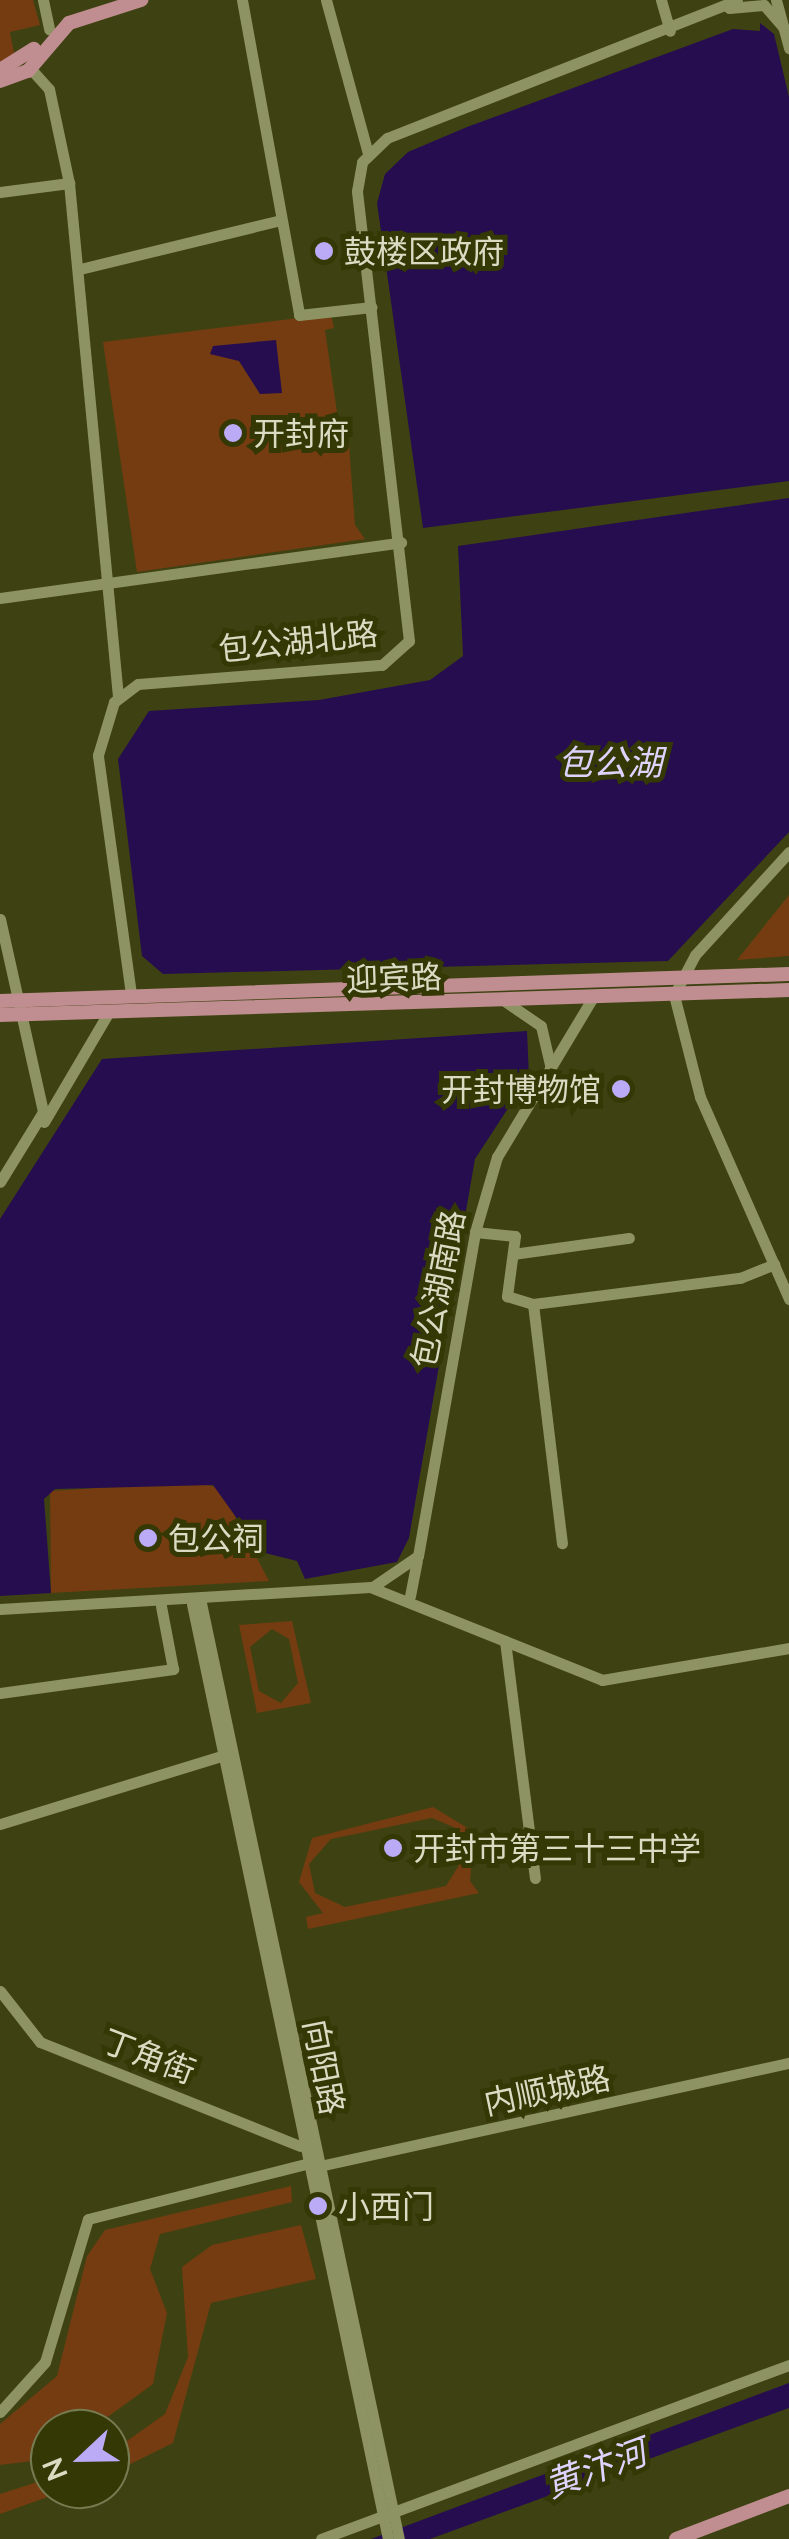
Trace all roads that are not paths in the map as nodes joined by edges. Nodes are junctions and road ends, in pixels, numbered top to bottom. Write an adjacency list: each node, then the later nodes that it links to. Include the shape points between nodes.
1 (43, 0): 9 (street)
2 (112, 0): 9 (main road)
3 (141, 0): 12 (main road, via 69,23)
4 (242, 0): 18 (street)
5 (326, 0): 15 (street)
6 (661, 0): 10 (street)
7 (774, 3): 8 (street); 11 (street)
8 (727, 5): 10 (street)
9 (49, 29): 13 (main road, via 24,62)
10 (670, 31): 15 (street, via 387,138)
11 (789, 48)
12 (30, 68): 14 (main road); 16 (street, via 49,88)
13 (0, 70)
14 (0, 81)
15 (368, 154): 20 (street, 包公湖北路, via 357,184)
16 (68, 183): 17 (street); 19 (street)
17 (0, 192)
18 (282, 220): 19 (street); 20 (street, via 299,315)
19 (80, 269): 22 (street)
20 (372, 308): 21 (street, 包公湖北路)
21 (402, 542): 22 (street); 24 (street, 包公湖北路, via 411,631 393,660 138,684)
22 (106, 586): 23 (street); 24 (street)
23 (0, 598)
24 (118, 697): 30 (street, via 98,755)
25 (789, 852): 28 (street)
26 (0, 919): 34 (street)
27 (789, 974): 28 (main road, 迎宾路)
28 (676, 979): 30 (main road, 迎宾路); 31 (street)
29 (789, 990): 31 (main road, 迎宾路)
30 (131, 994): 34 (main road, 迎宾路)
31 (674, 995): 32 (main road, 迎宾路); 45 (street, via 700,1097)
32 (592, 999): 35 (main road, 迎宾路); 39 (street, 包公湖南路)
33 (0, 1000): 34 (main road, 迎宾路)
34 (19, 1000): 38 (street)
35 (506, 1002): 36 (main road, 迎宾路); 39 (street, via 541,1026)
36 (107, 1014): 38 (main road, 迎宾路); 40 (street)
37 (0, 1015): 38 (main road, 迎宾路)
38 (23, 1016): 40 (street, via 43,1104)
39 (551, 1070): 42 (street, 包公湖南路, via 497,1157)
40 (39, 1130): 41 (street)
41 (0, 1182)
42 (475, 1232): 44 (street, via 515,1236); 49 (street, 包公湖南路)
43 (629, 1238): 44 (street)
44 (512, 1254): 47 (street, via 507,1296)
45 (774, 1264): 46 (street); 47 (street, via 740,1278)
46 (789, 1299)
47 (533, 1304): 48 (street)
48 (562, 1543)
49 (418, 1556): 50 (street); 51 (street, 包公湖南路)
50 (370, 1587): 51 (street); 52 (street)
51 (410, 1596): 55 (street)
52 (197, 1604): 53 (street); 58 (street, 向阳路); 64 (street, 向阳路)
53 (160, 1606): 54 (street); 57 (street, via 173,1669)
54 (0, 1608)
55 (505, 1641): 56 (street, via 608,1680); 60 (street)
56 (789, 1648)
57 (0, 1693)
58 (224, 1755): 59 (street); 63 (street, 向阳路)
59 (0, 1824)
60 (535, 1878)
61 (0, 1993): 63 (street, 丁角街, via 40,2042)
62 (789, 2063): 64 (street, 内顺城路)
63 (300, 2146): 64 (street, 向阳路)
64 (311, 2167): 66 (street, 内顺城路, via 92,2216 39,2374); 69 (street, 向阳路)
65 (789, 2366): 69 (street)
66 (0, 2412)
67 (789, 2496): 72 (main road)
68 (789, 2505): 73 (main road)
69 (389, 2524): 70 (street); 71 (street, 向阳路)
70 (322, 2539)
71 (399, 2539)
72 (676, 2539)
73 (702, 2539)

